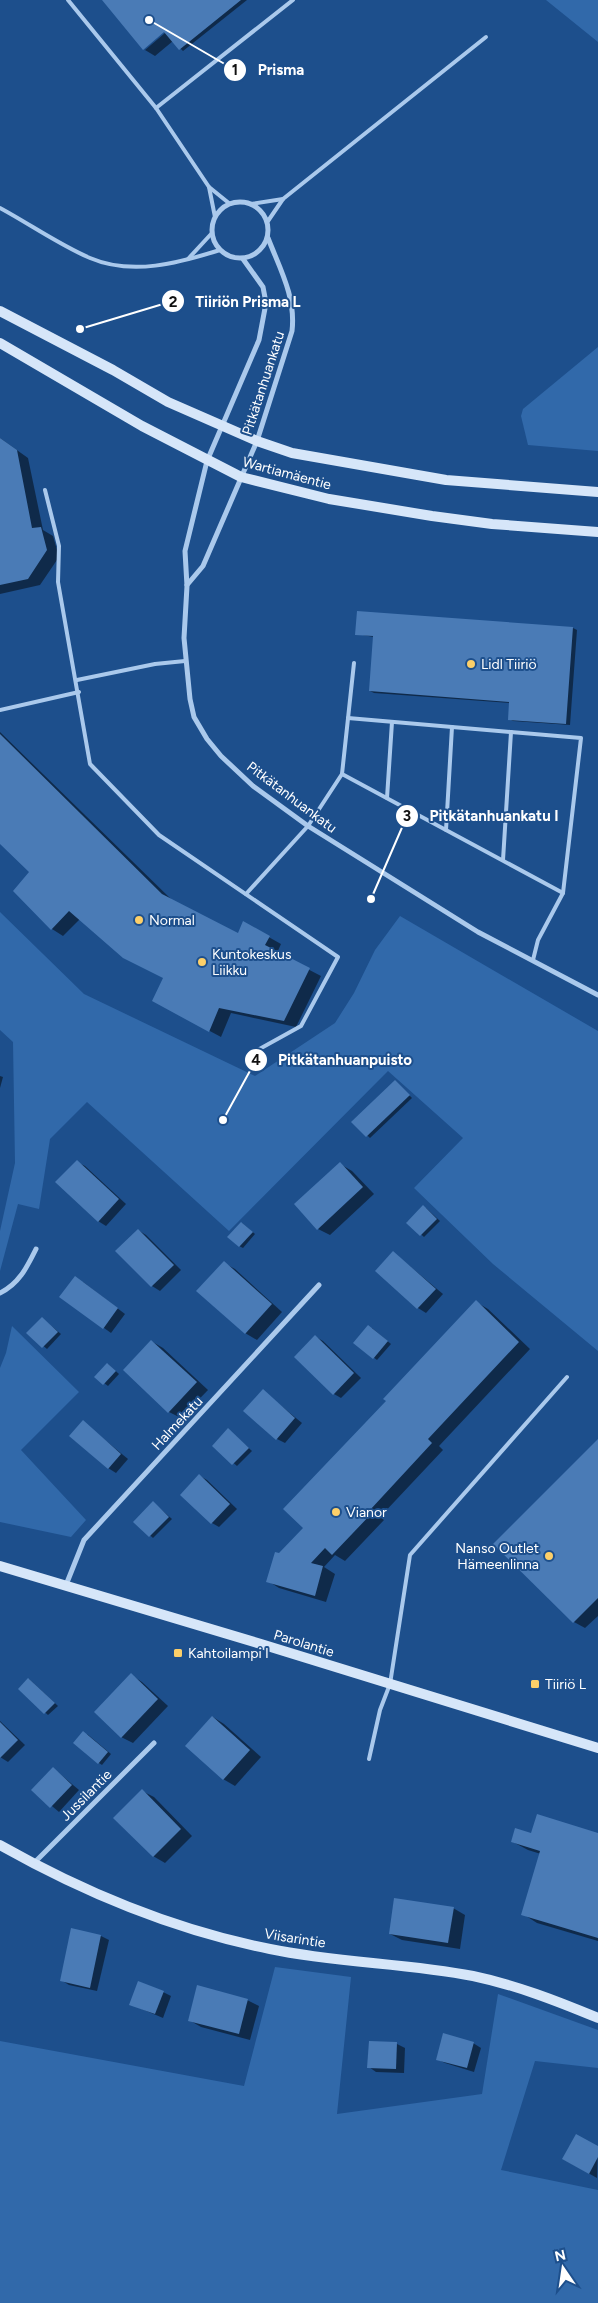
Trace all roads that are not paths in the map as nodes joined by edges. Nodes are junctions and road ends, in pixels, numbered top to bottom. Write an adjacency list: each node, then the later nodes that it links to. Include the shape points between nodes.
1 (68, 0): 4 (lane)
2 (293, 0): 4 (lane)
3 (486, 37): 6 (lane)
4 (156, 108): 5 (lane)
5 (209, 187): 7 (lane); 10 (lane)
6 (283, 199): 8 (lane); 11 (lane)
7 (230, 204): 8 (street); 10 (street)
8 (251, 204): 11 (street)
9 (0, 208): 16 (lane, via 90,259 140,267)
10 (215, 217): 12 (street)
11 (268, 221): 13 (street)
12 (212, 233): 14 (street); 16 (lane)
13 (268, 238): 15 (street, via 258,252); 20 (street, Pitkätanhuankatu, via 291,297 294,317 286,353)
14 (220, 250): 15 (street); 16 (lane)
15 (243, 259): 19 (street, via 263,287 266,303 259,340)
16 (187, 261)
17 (0, 311): 19 (main road, via 168,402)
18 (0, 343): 21 (main road, Wartiamäentie)
19 (221, 425): 20 (main road); 21 (street)
20 (257, 441): 22 (street, Pitkätanhuankatu); 24 (main road, via 292,453 446,480)
21 (207, 461): 22 (main road, Wartiamäentie); 26 (street, via 185,552)
22 (241, 477): 25 (main road, Wartiamäentie, via 329,499 432,516); 26 (street, Pitkätanhuankatu, via 202,566)
23 (46, 490): 29 (lane, via 58,546 58,582)
24 (598, 492)
25 (598, 532)
26 (187, 586): 27 (street, Pitkätanhuankatu)
27 (185, 660): 29 (lane); 38 (street, Pitkätanhuankatu, via 194,717 207,739 253,786)
28 (354, 664): 32 (lane)
29 (77, 680): 30 (lane)
30 (79, 692): 31 (lane); 42 (lane, via 90,764 159,835)
31 (0, 710)
32 (348, 718): 33 (lane); 36 (lane)
33 (392, 722): 34 (lane); 37 (lane)
34 (452, 727): 35 (lane); 39 (lane)
35 (511, 732): 40 (lane); 41 (lane, via 581,738)
36 (342, 774): 37 (lane); 38 (lane)
37 (387, 798): 39 (lane)
38 (308, 826): 42 (lane); 43 (street, Pitkätanhuankatu, via 478,932)
39 (446, 830): 40 (lane)
40 (503, 860): 41 (lane)
41 (563, 893): 43 (lane, via 538,940)
42 (246, 894): 45 (lane, via 338,957 301,1026)
43 (533, 960): 44 (street, Pitkätanhuankatu)
44 (598, 995)
45 (254, 1052)
46 (36, 1249): 48 (street, via 24,1273 9,1289)
47 (319, 1285): 51 (street, Halmekatu, via 84,1540)
48 (0, 1293)
49 (566, 1377): 52 (lane, via 410,1555)
50 (0, 1566): 51 (main road, Parolantie)
51 (66, 1586): 52 (main road, Parolantie)
52 (390, 1684): 54 (main road, Parolantie); 55 (lane, via 380,1710)
53 (154, 1743): 57 (street, Jussilantie)
54 (598, 1748)
55 (369, 1759)
56 (0, 1845): 57 (main road, Viisarintie)
57 (34, 1863): 58 (main road, Viisarintie, via 133,1910 236,1942 273,1950 471,1976 536,1994)
58 (598, 2018)

